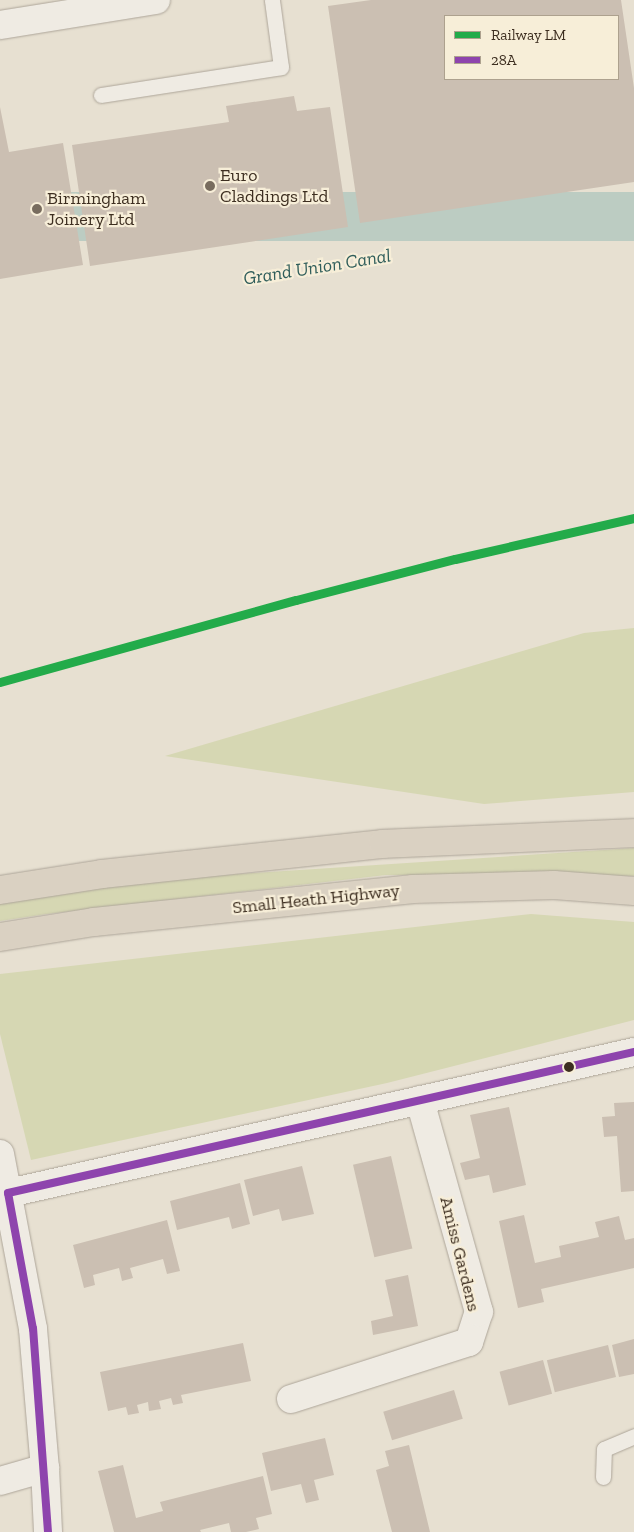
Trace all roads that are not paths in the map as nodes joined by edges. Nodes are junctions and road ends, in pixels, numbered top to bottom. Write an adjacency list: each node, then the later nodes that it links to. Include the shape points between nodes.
1 (156, 0): 3 (street)
2 (272, 0): 4 (lane, via 281,67)
3 (0, 25)
4 (102, 95)
5 (634, 833): 6 (highway, via 383,844 102,874)
6 (0, 890)
7 (634, 891): 8 (highway, Small Heath Highway, via 554,885 413,889 94,922)
8 (0, 937)
9 (634, 1052): 10 (street)
10 (420, 1100): 12 (street); 13 (street, Amiss Gardens, via 478,1312 469,1342)
11 (0, 1154): 12 (street)
12 (4, 1194): 15 (street, via 33,1330)
13 (291, 1399)
14 (634, 1436): 16 (lane, via 604,1449)
15 (45, 1468): 17 (street); 18 (street)
16 (603, 1477)
17 (0, 1481)
18 (48, 1532)

